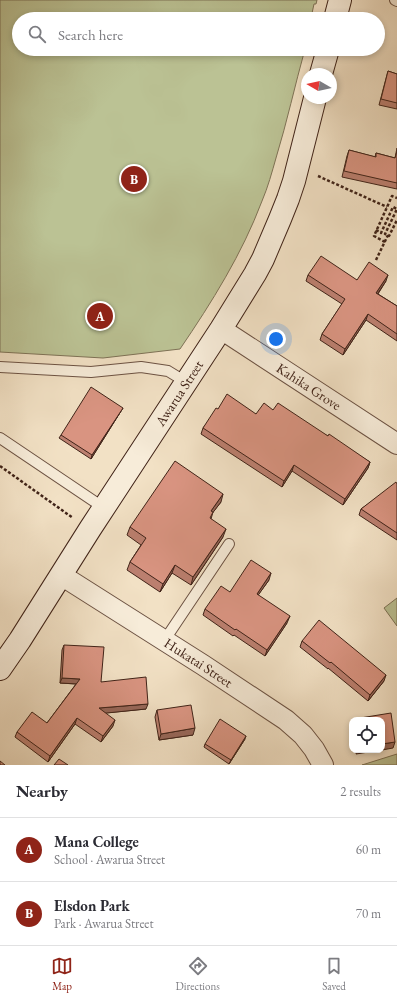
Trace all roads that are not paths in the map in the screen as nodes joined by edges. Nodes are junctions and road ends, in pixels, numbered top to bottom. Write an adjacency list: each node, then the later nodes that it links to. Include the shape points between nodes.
1 (340, 0): 2 (street)
2 (337, 12)
3 (326, 56): 4 (street)
4 (323, 68)
5 (313, 104): 6 (street, Awarua Street, via 294,181 280,219 255,274)
6 (221, 329): 8 (street, Awarua Street); 10 (street, Kahika Grove)
7 (0, 367): 8 (lane, via 91,372 141,368 168,371)
8 (186, 382): 11 (street, Awarua Street)
9 (0, 438): 11 (lane)
10 (397, 444)
11 (104, 508): 13 (street, Awarua Street)
12 (229, 544): 14 (lane)
13 (61, 575): 14 (street, Hukatai Street); 15 (street, Awarua Street)
14 (164, 641): 16 (street, Hukatai Street, via 286,720 303,735)
15 (0, 669)
16 (323, 765)

